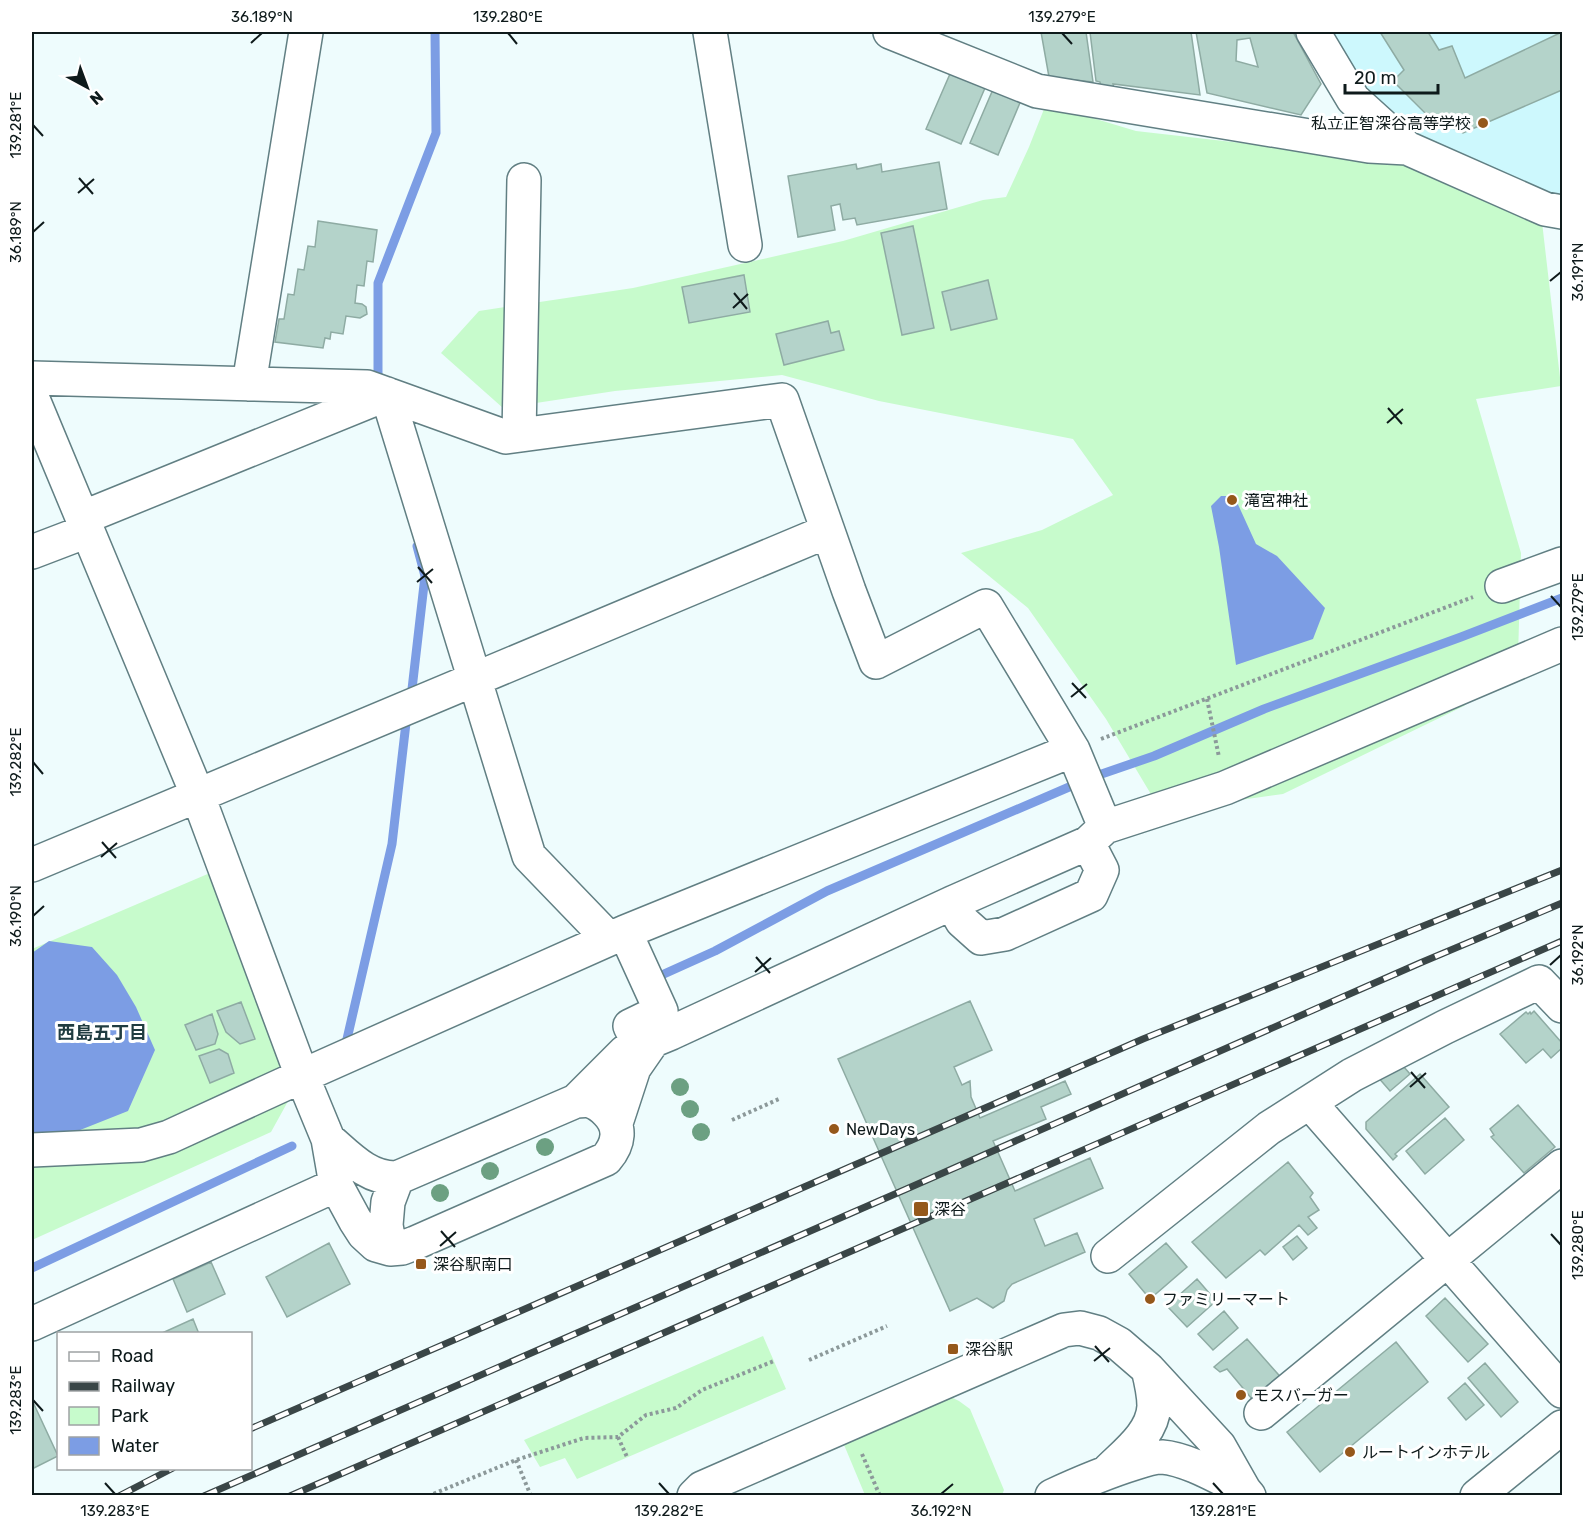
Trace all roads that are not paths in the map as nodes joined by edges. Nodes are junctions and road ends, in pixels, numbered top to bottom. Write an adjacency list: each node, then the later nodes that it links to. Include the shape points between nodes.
1 (306, 32): 11 (street)
2 (710, 32): 9 (street)
3 (890, 32): 5 (street)
4 (1313, 32): 6 (street, via 1353,99)
5 (933, 40): 6 (street, via 1037,91 1369,146)
6 (1407, 148): 8 (street, via 1545,209)
7 (524, 180): 14 (street)
8 (1563, 212)
9 (745, 245)
10 (32, 378): 11 (street)
11 (249, 384): 12 (street, via 367,387)
12 (387, 394): 14 (street, via 506,437); 15 (street); 21 (street)
13 (32, 397): 15 (street)
14 (519, 435): 16 (street, via 782,400)
15 (85, 524): 17 (street); 23 (street)
16 (828, 531): 21 (street); 22 (street, via 876,662 986,606)
17 (32, 552)
18 (1563, 564): 19 (street)
19 (1502, 586)
20 (1563, 644): 24 (street, via 1225,788)
21 (474, 680): 23 (street); 27 (street, via 529,856)
22 (1073, 750): 24 (street); 27 (street)
23 (198, 796): 25 (street); 31 (street)
24 (1098, 828): 26 (street); 26 (street, via 1102,870 1091,895 1005,934 981,938 962,921)
25 (32, 862)
26 (952, 903): 30 (street)
27 (617, 936): 30 (street, via 661,1011 630,1026 634,1034 665,1020); 31 (street)
28 (1551, 976): 29 (street); 33 (street, via 1352,1075)
29 (1563, 1006)
30 (661, 1037): 32 (street, via 625,1052); 34 (street, via 634,1068)
31 (303, 1076): 35 (street, via 169,1137 141,1145); 36 (street)
32 (576, 1101): 34 (street, via 599,1105); 38 (street)
33 (1310, 1103): 40 (street, via 1269,1128); 41 (street)
34 (616, 1123): 39 (street, via 617,1141 606,1159 415,1244)
35 (32, 1150)
36 (337, 1163): 38 (street, via 385,1179); 39 (street, via 364,1234 376,1245); 42 (street)
37 (1563, 1166): 41 (street)
38 (397, 1178): 39 (street, via 388,1202)
39 (390, 1249)
40 (1108, 1256)
41 (1447, 1260): 44 (street); 45 (street)
42 (32, 1324)
43 (1148, 1369): 47 (street, via 1153,1390 1152,1417 1143,1434); 48 (street, via 1219,1446); 49 (street, via 1119,1344 1099,1334 1080,1328 1064,1330 702,1488)
44 (1563, 1391)
45 (1261, 1413)
46 (1563, 1427): 51 (street)
47 (1108, 1471): 48 (street, via 1151,1458 1170,1458); 50 (street)
48 (1247, 1493)
49 (694, 1496)
50 (1052, 1496)
51 (1477, 1496)

